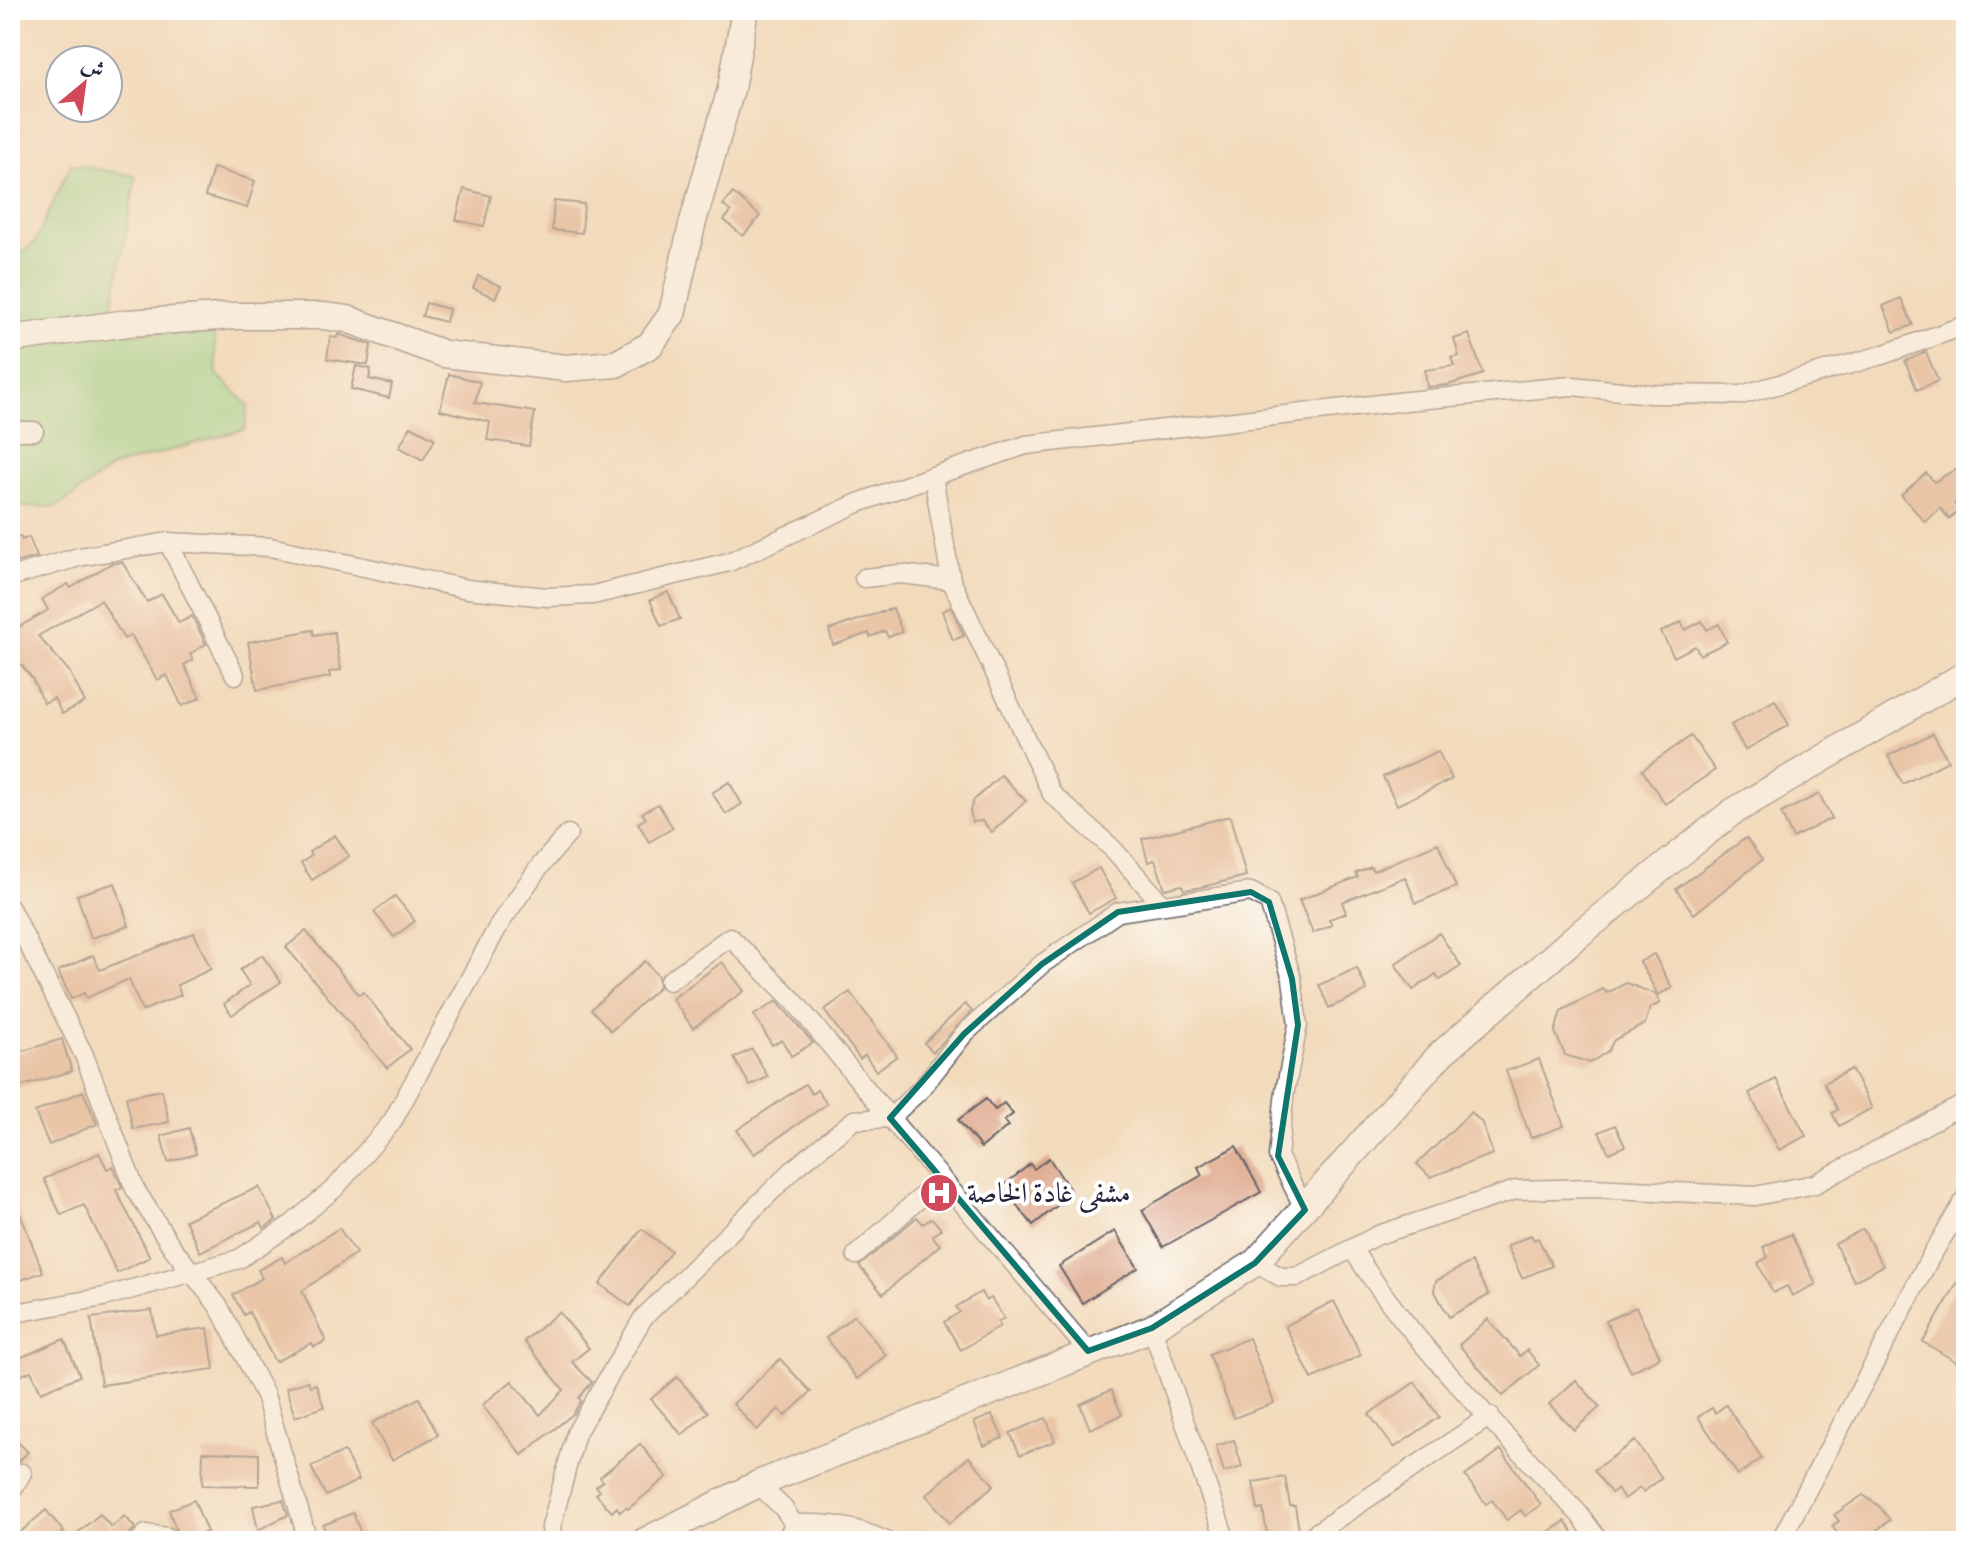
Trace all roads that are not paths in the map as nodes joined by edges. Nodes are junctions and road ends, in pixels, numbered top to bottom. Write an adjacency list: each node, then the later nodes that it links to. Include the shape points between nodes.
1 (745, 10): 3 (main road, via 731,89 672,314 650,345 616,364 566,368 444,354 347,319 323,316 128,323)
2 (1966, 325): 6 (street, via 1741,395 1572,386 1406,401 1026,445)
3 (10, 339)
4 (10, 431): 5 (street)
5 (34, 431)
6 (933, 476): 7 (street, via 858,503 729,562 593,595 547,597 467,589 270,547); 10 (street)
7 (168, 542): 8 (street, via 79,557); 12 (street)
8 (10, 577)
9 (864, 578): 10 (street, via 901,574)
10 (951, 580): 14 (street, via 1052,794 1112,848)
11 (1966, 674): 21 (main road, via 1731,813 1572,940 1441,1054)
12 (235, 675)
13 (568, 834): 25 (street, via 500,923 392,1122 335,1188 239,1259)
14 (1163, 905): 18 (street, via 1118,912 1042,964 964,1034 921,1089); 21 (street, via 1251,892 1269,902 1292,979 1298,1025 1278,1156)
15 (10, 908): 25 (street, via 84,1055 135,1189)
16 (669, 981): 18 (street, via 730,937 793,1000)
17 (1966, 1103): 22 (street, via 1815,1184 1755,1196 1516,1190 1378,1235)
18 (890, 1118): 19 (street); 37 (street, via 854,1120 830,1139 643,1318 576,1433 551,1527)
19 (940, 1180): 23 (street); 28 (street)
20 (1966, 1198): 43 (street)
21 (1305, 1210): 24 (main road)
22 (1353, 1250): 24 (street, via 1297,1277 1281,1277); 29 (street, via 1444,1369)
23 (856, 1255)
24 (1255, 1263): 27 (main road)
25 (191, 1270): 26 (street, via 104,1297); 36 (street, via 219,1307 265,1395)
26 (10, 1314)
27 (1152, 1328): 28 (main road); 40 (street)
28 (1088, 1351): 31 (main road)
29 (1490, 1416): 41 (street); 42 (street)
30 (22, 1473): 32 (street)
31 (758, 1484): 33 (street, via 784,1509); 38 (main road)
32 (10, 1493)
33 (790, 1533): 39 (street, via 829,1522)
34 (139, 1541): 35 (street, via 146,1534)
35 (168, 1541)
36 (308, 1541)
37 (552, 1541)
38 (645, 1541)
39 (886, 1541)
40 (1226, 1541)
41 (1304, 1541)
42 (1599, 1541)
43 (1780, 1541)

